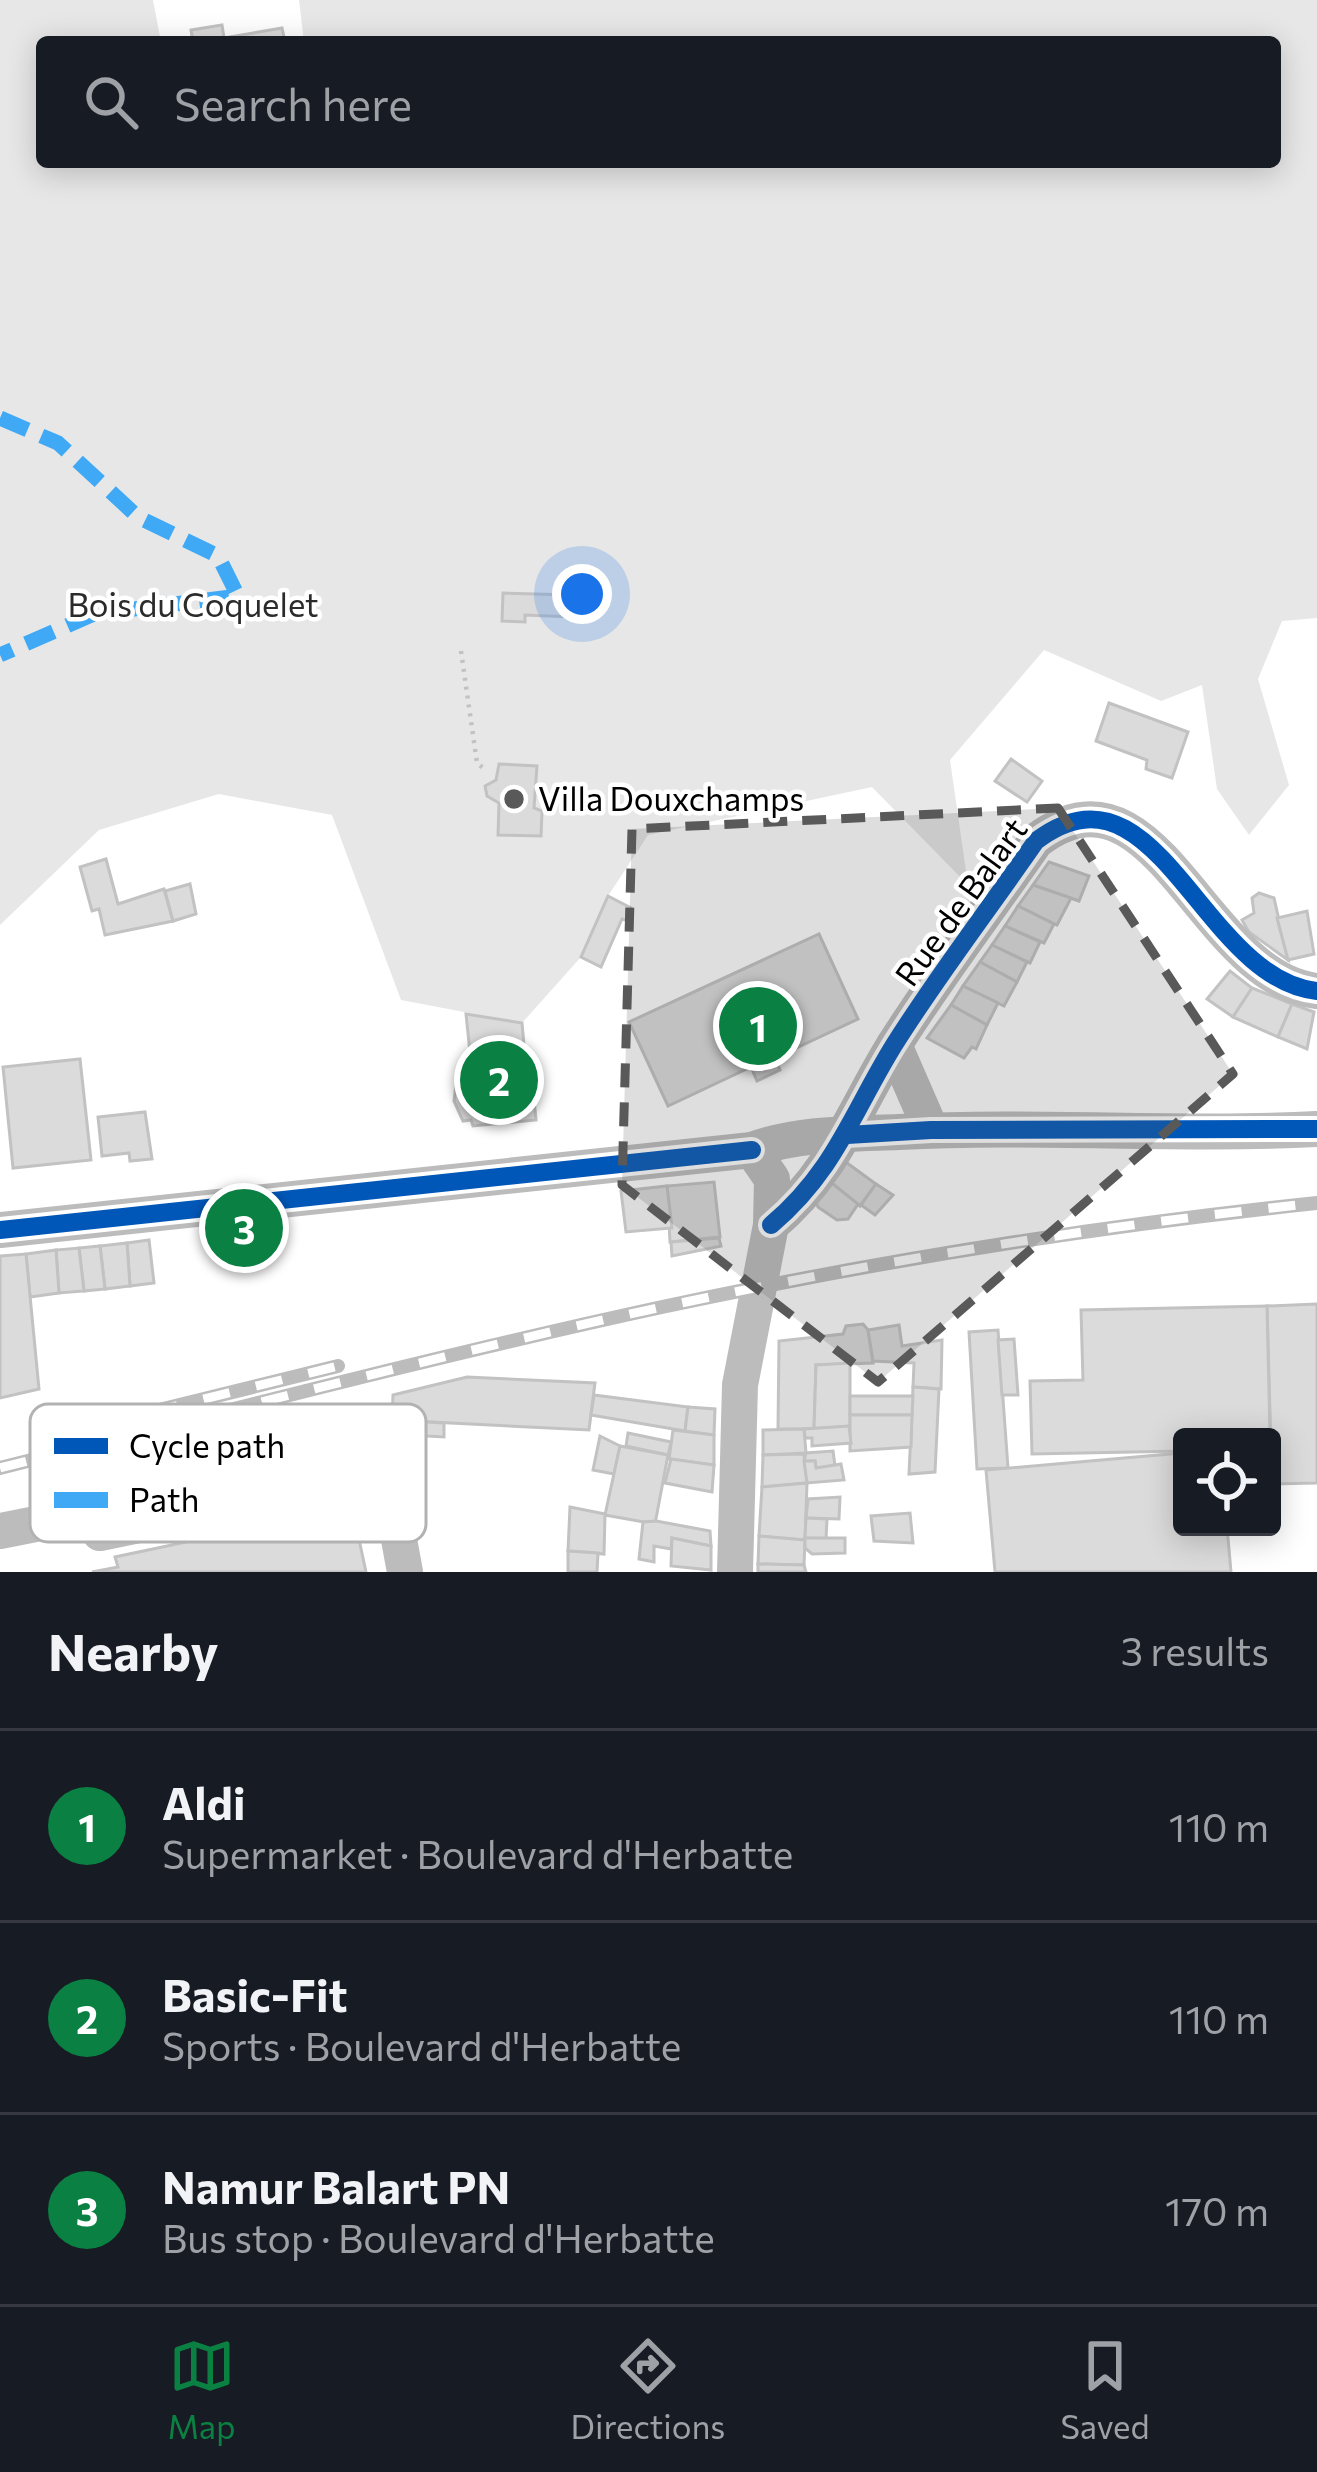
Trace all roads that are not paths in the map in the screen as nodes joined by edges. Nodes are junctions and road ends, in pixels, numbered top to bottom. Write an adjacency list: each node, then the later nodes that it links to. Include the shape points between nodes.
1 (1317, 991): 2 (street, Rue de Balart, via 1278,979 1233,946 1138,834 1072,820 1036,841)
2 (894, 1045): 4 (street); 5 (street, Rue de Balart)
3 (1317, 1129): 4 (street)
4 (932, 1130): 5 (street)
5 (847, 1135): 6 (street); 7 (street, Rue de Balart, via 803,1198)
6 (752, 1150): 7 (street, via 772,1179); 8 (street)
7 (771, 1225): 13 (street, via 740,1385)
8 (0, 1230)
9 (30, 1525): 10 (street)
10 (0, 1531)
11 (399, 1542): 12 (street)
12 (405, 1572)
13 (735, 1572)

